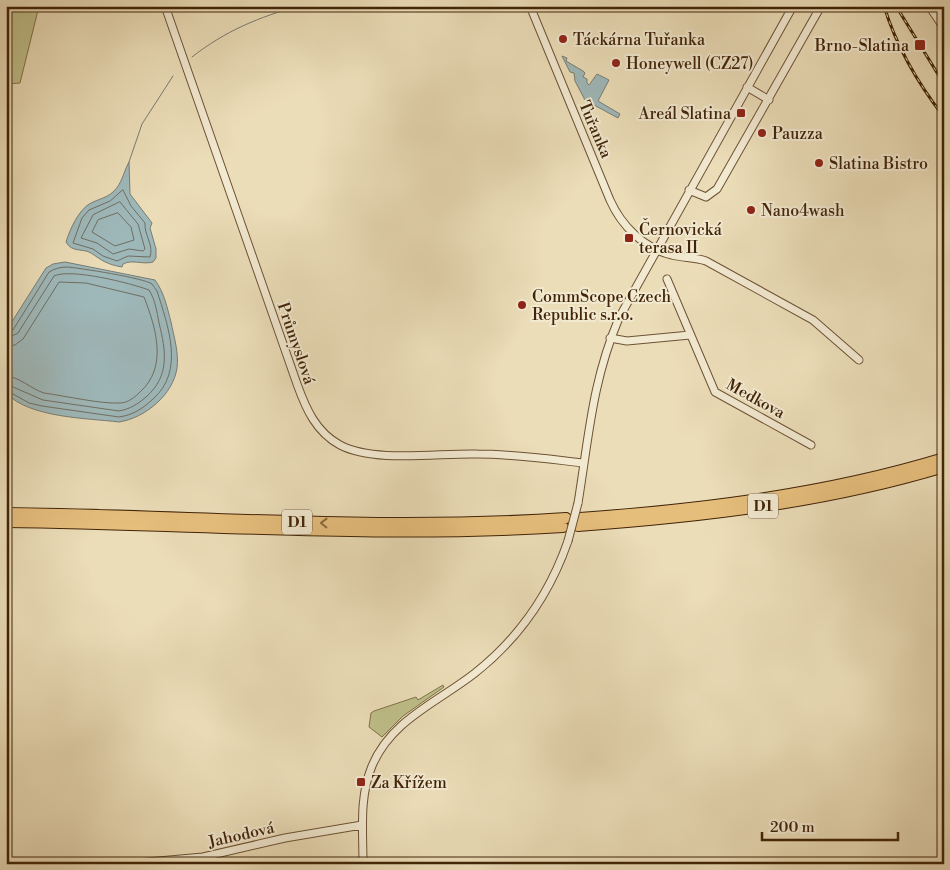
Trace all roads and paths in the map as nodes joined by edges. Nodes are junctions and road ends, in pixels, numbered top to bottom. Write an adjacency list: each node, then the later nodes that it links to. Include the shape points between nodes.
1 (165, 6): 17 (street, Průmyslová, via 296,384 307,411 322,432 348,449 373,454 486,454)
2 (530, 6): 10 (street, Tuřanka, via 616,212 626,226)
3 (793, 6): 7 (street)
4 (820, 6): 8 (street)
5 (929, 6): 6 (street)
6 (944, 28)
7 (747, 87): 8 (street); 9 (street)
8 (769, 100): 9 (street, via 714,193 706,197)
9 (689, 190): 10 (street)
10 (656, 248): 13 (street); 14 (street, Tuřanka, via 672,255 706,261 813,320)
11 (667, 279): 12 (street, Medkova)
12 (690, 335): 13 (street, via 627,341); 15 (street, Medkova, via 715,392)
13 (610, 338): 17 (street, via 594,391)
14 (859, 360)
15 (811, 445)
16 (944, 458): 18 (highway, D1, via 862,480 791,493 579,522 687,517 778,504 860,489)
17 (584, 463): 23 (street, bridge, via 568,542 538,603 508,643 474,673 402,723 386,742 373,762 365,785)
18 (944, 467)
19 (6, 514): 21 (highway, D1, one-way to 19, via 336,532 464,532 564,523 337,523)
20 (6, 522): 21 (highway, D1)
21 (80, 524): 22 (highway)
22 (6, 526)
23 (362, 825): 24 (street, Jahodová, via 203,857); 25 (street)
24 (125, 864)
25 (363, 864)

